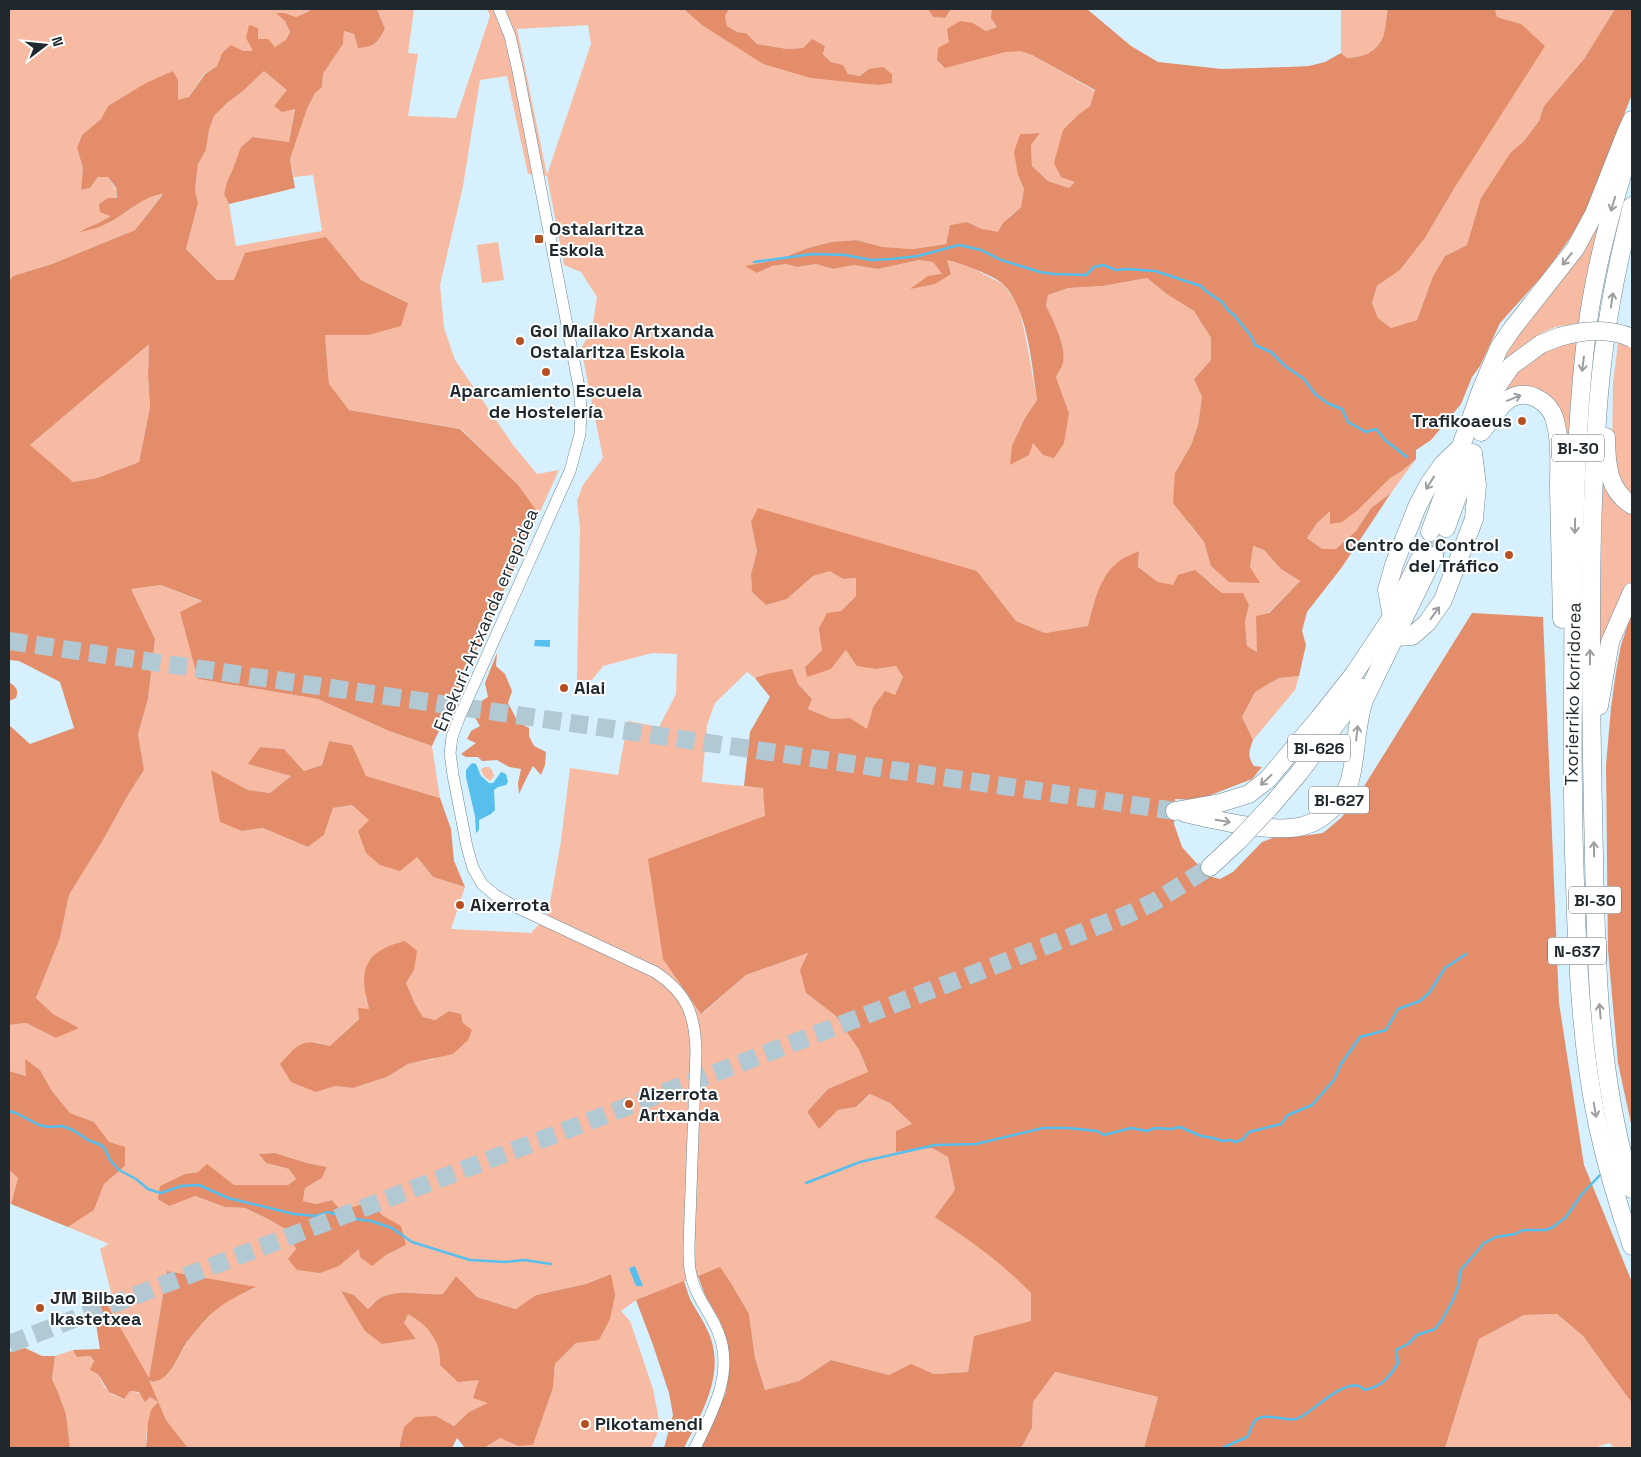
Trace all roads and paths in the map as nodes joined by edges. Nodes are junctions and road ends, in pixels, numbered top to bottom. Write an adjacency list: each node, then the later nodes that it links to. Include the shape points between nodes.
1 (499, 9): 21 (street, Enekuri-Artxanda errepidea, via 510,36 518,71 579,387 580,434 570,471 459,718 450,753 467,847 482,884 514,906 655,972 679,991 693,1016 696,1051 689,1266 695,1288 719,1332 724,1357 719,1393)
2 (1632, 120): 7 (highway, one-way to 7, via 1594,214 1575,249 1499,348 1482,388)
3 (1632, 141): 16 (highway, Txorierriko korridorea / BI-30, one-way to 16, via 1600,254 1582,371 1575,501)
4 (1632, 206): 6 (highway, Txorierriko korridorea / BI-30, one-way to 4, via 1614,284)
5 (1632, 338): 7 (highway, bridge, via 1610,332 1576,332 1541,344 1511,366)
6 (1604, 348): 9 (highway, via 1606,454 1615,490); 15 (highway, Txorierriko korridorea / BI-30, one-way to 6, via 1593,496)
7 (1475, 429): 8 (highway); 16 (highway, one-way to 16, via 1510,398 1520,395 1541,400 1550,408 1555,420 1559,463 1563,695)
8 (1468, 450): 10 (highway); 12 (highway, one-way to 12, via 1443,464 1417,507 1387,590); 13 (highway, one-way to 8, via 1412,636 1427,623 1443,600 1474,519 1477,485)
9 (1632, 505)
10 (1438, 530)
11 (1632, 592): 15 (highway, via 1610,642)
12 (1392, 617): 13 (highway, BI-626, via 1426,558); 13 (highway, BI-627, one-way to 13, via 1348,682 1268,780 1249,794 1175,811 1268,828 1293,828 1314,822 1330,812 1350,781 1364,700); 14 (highway, BI-626)
13 (1396, 637): 14 (highway, BI-626)
14 (1364, 687): 18 (highway, BI-626, bridge, via 1299,774)
15 (1591, 741): 19 (highway, Txorierriko korridorea / BI-30, one-way to 15, via 1604,1060 1597,985)
16 (1572, 761): 17 (highway, Txorierriko korridorea / BI-30)
17 (1572, 840): 20 (highway, Txorierriko korridorea / N-637, one-way to 20, via 1578,967 1587,1062 1604,1154)
18 (1210, 867)
19 (1632, 1190)
20 (1632, 1246)
21 (694, 1448)

